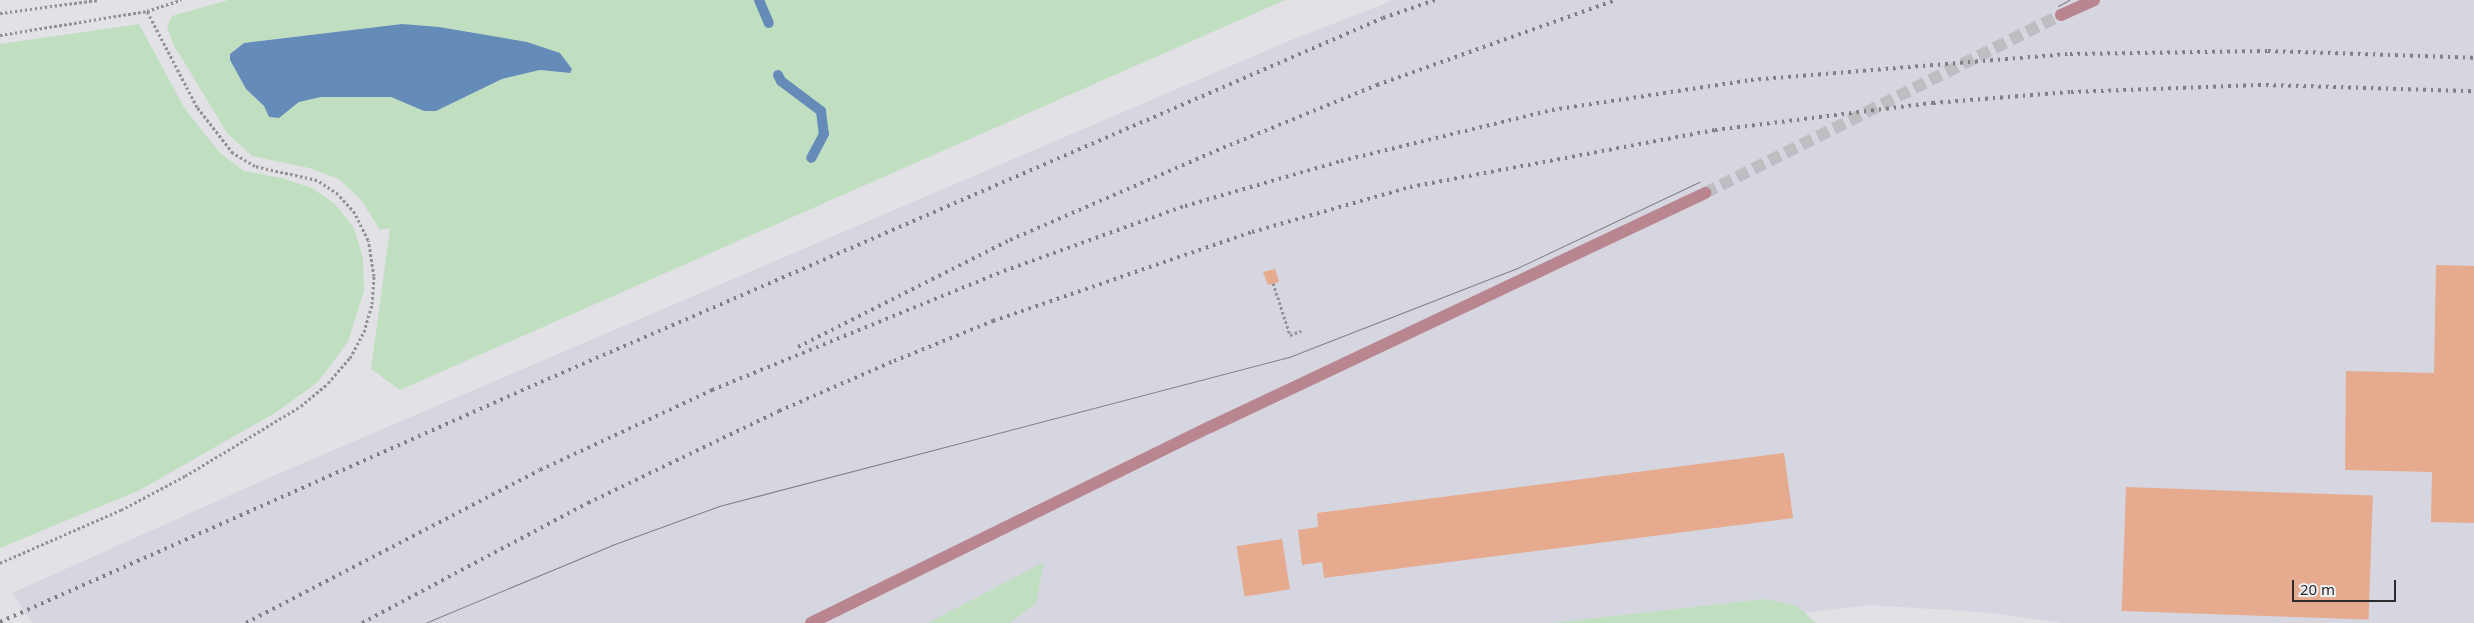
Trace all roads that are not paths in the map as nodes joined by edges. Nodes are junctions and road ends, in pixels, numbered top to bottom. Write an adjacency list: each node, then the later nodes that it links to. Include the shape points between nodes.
1 (2094, 0): 2 (lane)
2 (2062, 15)
3 (1705, 193): 4 (lane, via 1210,426)
4 (811, 623)

